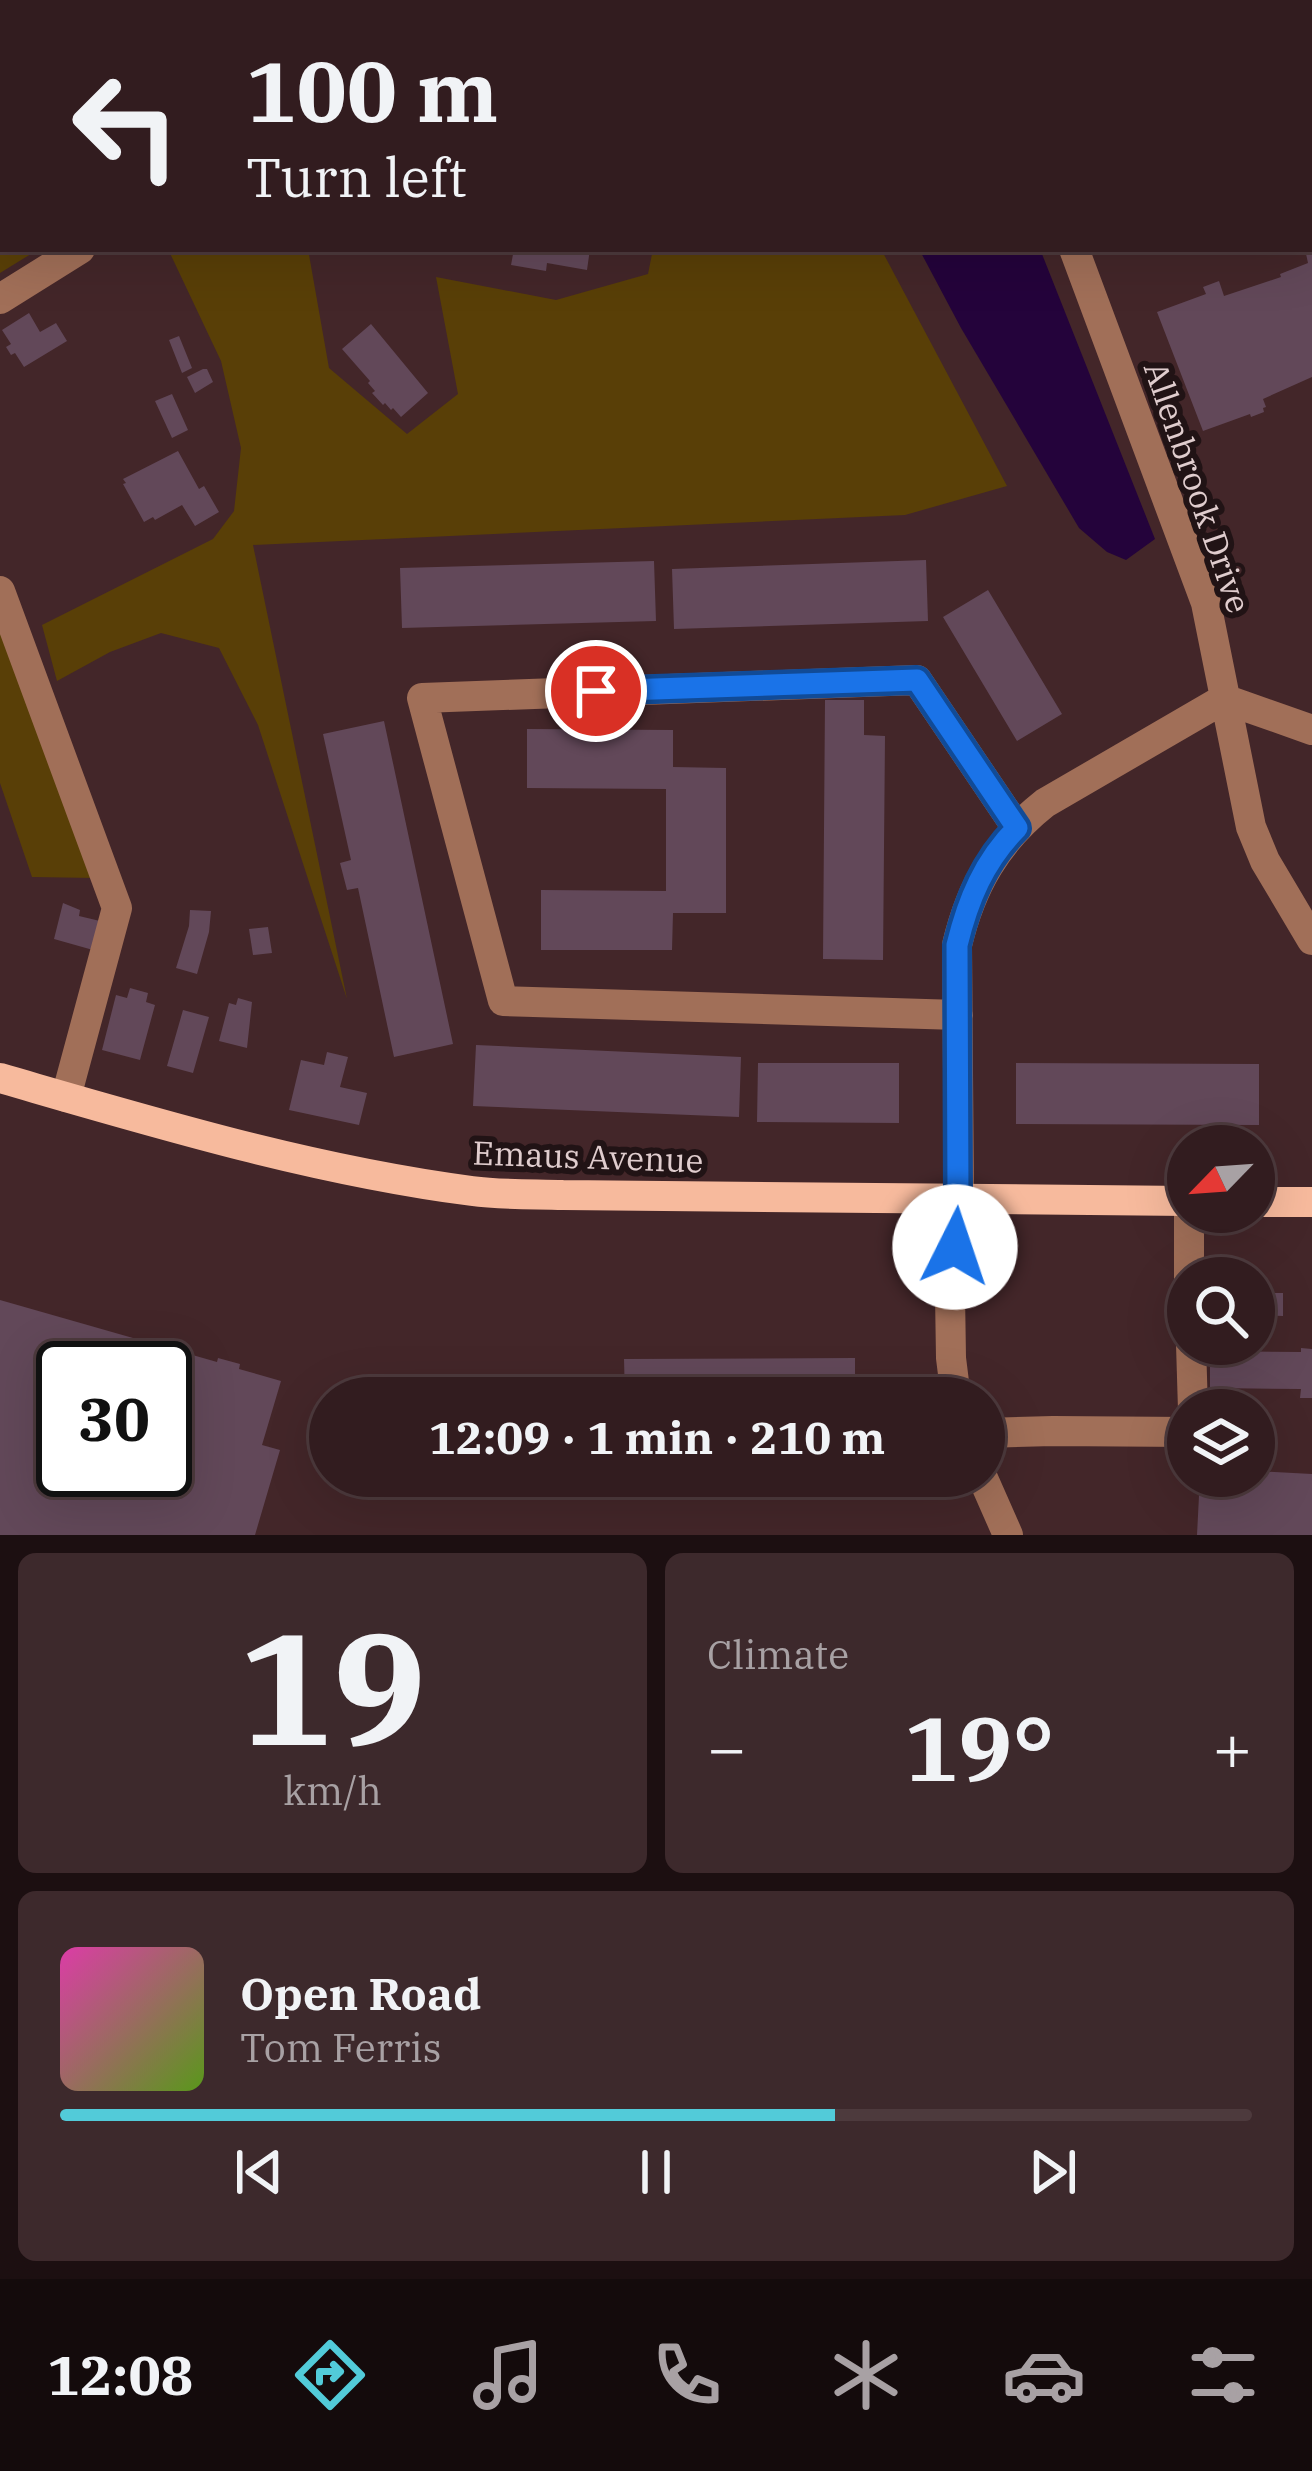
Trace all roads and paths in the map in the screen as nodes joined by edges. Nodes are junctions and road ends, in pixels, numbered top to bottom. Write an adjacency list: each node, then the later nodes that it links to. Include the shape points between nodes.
1 (75, 252): 3 (street)
2 (1075, 252): 5 (street, Allenbrook Drive, via 1206,603)
3 (0, 298)
4 (0, 592): 11 (street, via 117,908)
5 (1224, 699): 6 (street); 7 (street, via 1045,803); 8 (street, Allenbrook Drive, via 1251,827)
6 (1312, 730)
7 (1017, 828): 9 (street, via 983,871 966,910 957,945); 9 (street, via 917,680 422,698 503,1001)
8 (1312, 940)
9 (958, 1015): 12 (street)
10 (0, 1078): 11 (main road, Emaus Avenue)
11 (67, 1097): 12 (main road, Emaus Avenue, via 274,1155 477,1192)
12 (958, 1199): 13 (main road, Emaus Avenue); 16 (street)
13 (1167, 1201)
14 (1275, 1202): 15 (main road)
15 (1312, 1202)
16 (953, 1377)
17 (1005, 1432): 18 (street)
18 (1167, 1432)
19 (991, 1497): 20 (street)
20 (1008, 1535)

